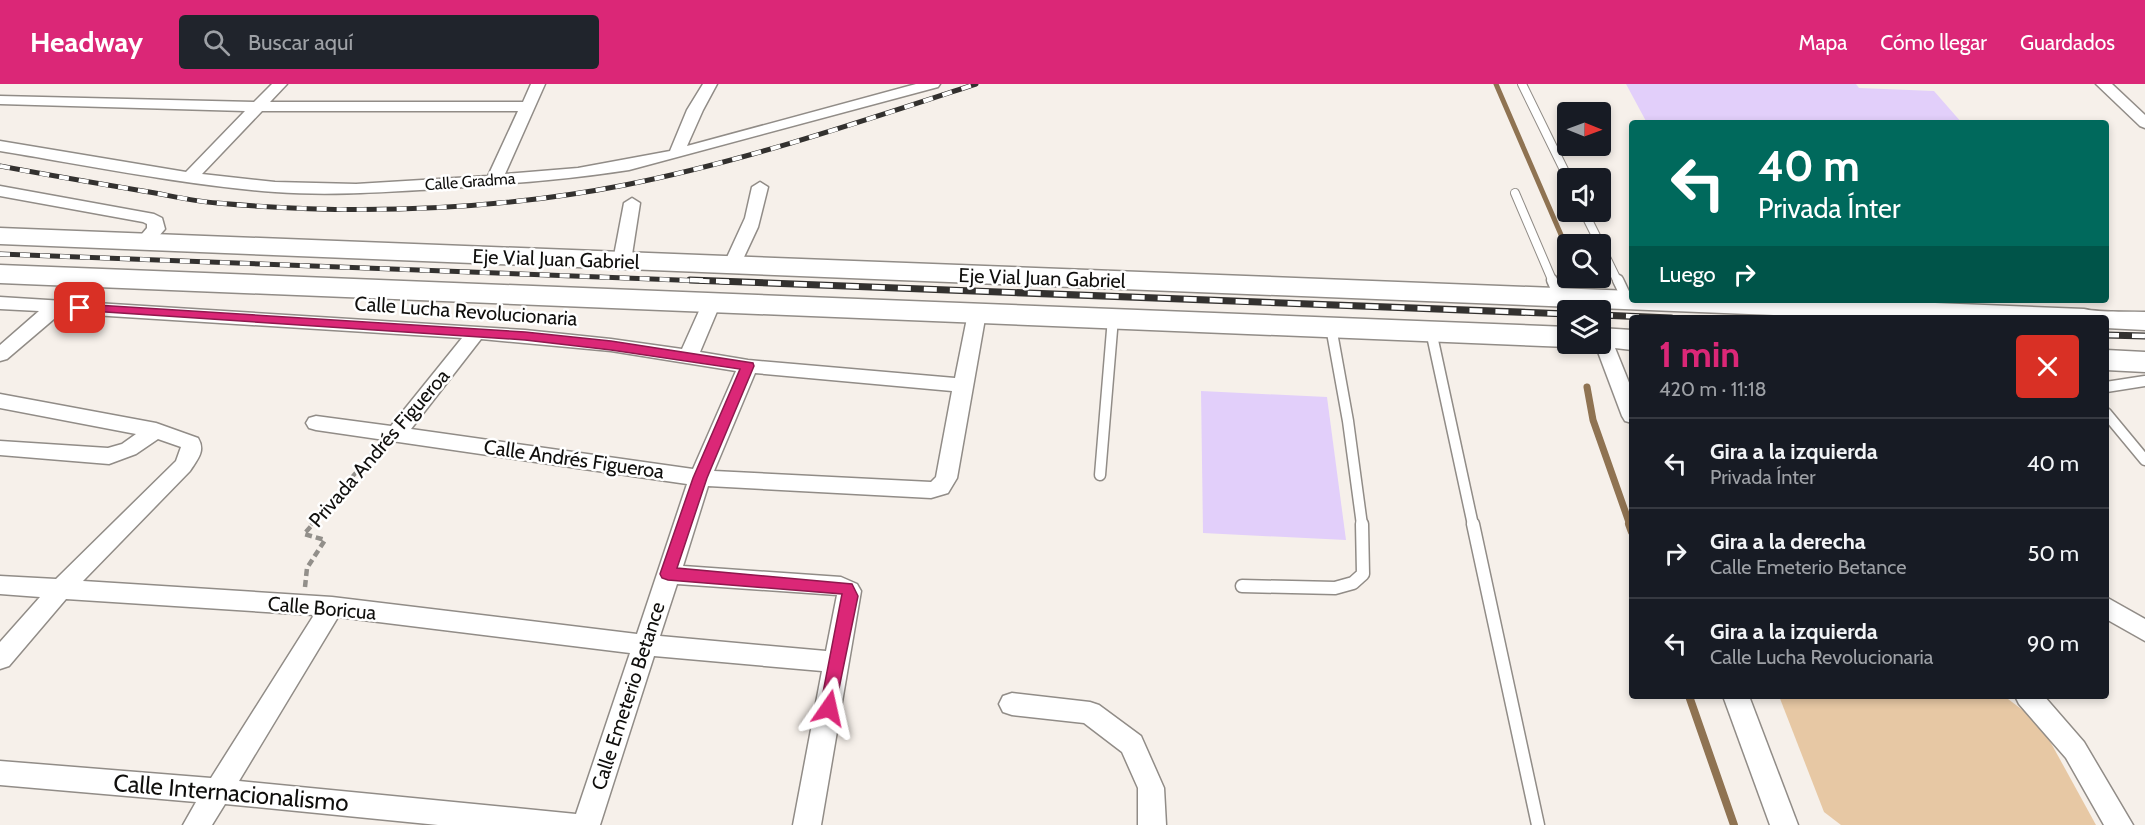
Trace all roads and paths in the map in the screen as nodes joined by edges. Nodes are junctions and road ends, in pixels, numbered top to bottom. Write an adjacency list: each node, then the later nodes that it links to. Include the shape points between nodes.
1 (24, 84): 11 (street)
2 (280, 84): 13 (street)
3 (538, 84): 12 (street)
4 (710, 84): 16 (street)
5 (933, 84): 8 (street, Calle Gradma)
6 (1522, 84): 17 (lane)
7 (2103, 84): 9 (street)
8 (906, 88): 16 (street, Calle Gradma)
9 (2118, 99): 10 (street); 14 (street)
10 (2145, 99)
11 (1, 100): 13 (street)
12 (528, 106): 13 (street); 19 (street)
13 (259, 107): 18 (street)
14 (2145, 123)
15 (0, 146): 18 (street, Calle Gradma)
16 (676, 154): 19 (street, Calle Gradma, via 578,173)
17 (1563, 168)
18 (190, 177): 19 (street, Calle Gradma, via 275,188 356,189)
19 (494, 180)
20 (760, 187): 27 (street, via 752,227)
21 (0, 191): 25 (street, via 148,218 156,222 156,229)
22 (1515, 194): 30 (lane)
23 (632, 203): 26 (street)
24 (0, 236): 25 (main road, Eje Vial Juan Gabriel)
25 (145, 241): 26 (main road, Eje Vial Juan Gabriel)
26 (622, 261): 27 (main road, Eje Vial Juan Gabriel)
27 (732, 266): 30 (main road, Eje Vial Juan Gabriel)
28 (1611, 267): 31 (lane)
29 (0, 273): 32 (main road, Eje Vial Juan Gabriel)
30 (1560, 298): 31 (main road, Eje Vial Juan Gabriel)
31 (1628, 301)
32 (712, 302): 36 (main road, Eje Vial Juan Gabriel); 49 (street)
33 (0, 303): 35 (street, Calle Lucha Revolucionaria)
34 (1682, 303): 37 (main road, Eje Vial Juan Gabriel)
35 (57, 306): 43 (street, Calle Lucha Revolucionaria); 48 (street)
36 (976, 313): 38 (main road, Eje Vial Juan Gabriel); 54 (street)
37 (2004, 315)
38 (1113, 318): 41 (main road, Eje Vial Juan Gabriel); 64 (lane)
39 (2109, 319): 40 (main road)
40 (2145, 321)
41 (1331, 327): 42 (main road, Eje Vial Juan Gabriel); 68 (lane, via 1354,461 1365,549 1363,574 1353,583 1335,588)
42 (1431, 331): 44 (main road, Eje Vial Juan Gabriel); 87 (lane)
43 (476, 333): 49 (street, Calle Lucha Revolucionaria); 61 (street, Privada Andrés Figueroa)
44 (1557, 337)
45 (1611, 339): 46 (main road)
46 (1629, 340)
47 (1607, 354): 57 (street)
48 (0, 355)
49 (688, 357): 52 (street, Calle Lucha Revolucionaria)
50 (2109, 360): 51 (main road)
51 (2145, 362)
52 (748, 366): 54 (street, Calle Lucha Revolucionaria); 65 (street, Calle Emeterio Betance)
53 (2145, 381): 55 (lane)
54 (963, 386): 65 (street, Calle Andrés Figueroa, via 946,478 940,487 921,490)
55 (2109, 387)
56 (0, 401): 60 (street)
57 (1629, 408)
58 (2109, 416): 63 (lane)
59 (316, 423): 61 (street, Calle Andrés Figueroa)
60 (156, 430): 62 (street, via 129,449 109,456); 69 (street, via 191,443 192,451 183,466)
61 (397, 433): 65 (street, Calle Andrés Figueroa); 70 (path, Privada Andrés Figueroa, via 376,448 304,534 325,540 307,568)
62 (0, 448)
63 (2145, 460)
64 (1100, 475)
65 (700, 478): 66 (street, Calle Emeterio Betance)
66 (668, 574): 74 (street, Calle Emeterio Betance); 76 (street, via 847,588 850,596)
67 (0, 585): 69 (street, Calle Boricua)
68 (1242, 586)
69 (60, 590): 70 (street, Calle Boricua); 75 (street)
70 (302, 605): 71 (street, Calle Boricua)
71 (332, 608): 74 (street, Calle Boricua); 81 (street)
72 (2109, 609): 73 (street)
73 (2145, 631)
74 (644, 645): 76 (street, Calle Boricua); 84 (street, Calle Emeterio Betance)
75 (0, 659)
76 (837, 662): 85 (street)
77 (1737, 699): 88 (street)
78 (2031, 699): 89 (street, via 2075,750)
79 (1012, 704): 86 (street, via 1090,713 1132,744 1151,788)
80 (0, 773): 81 (street, Calle Internacionalismo)
81 (217, 791): 82 (street); 83 (street, Calle Internacionalismo)
82 (197, 825)
83 (570, 825)
84 (586, 825)
85 (807, 825)
86 (1152, 825)
87 (1538, 825)
88 (1784, 825)
89 (2119, 825)

